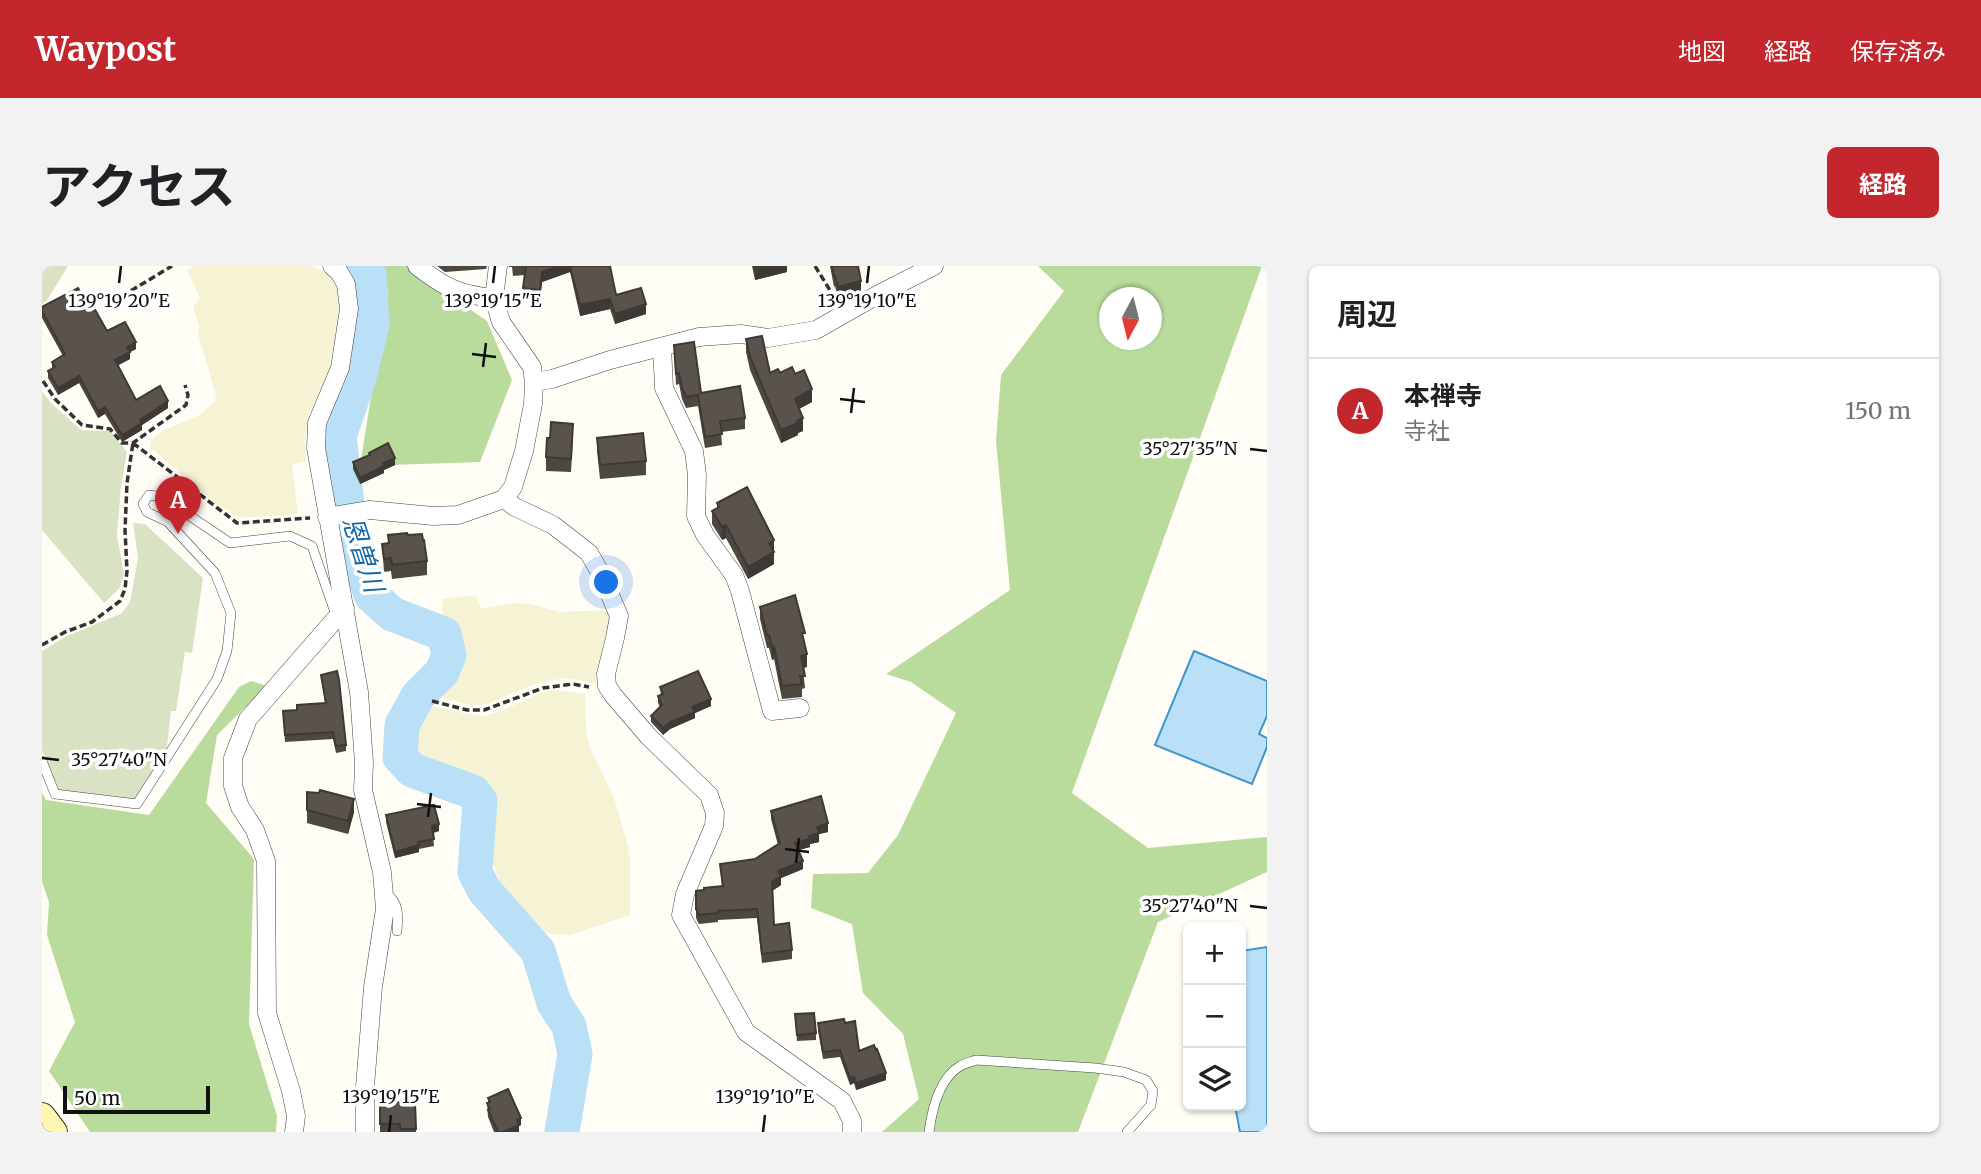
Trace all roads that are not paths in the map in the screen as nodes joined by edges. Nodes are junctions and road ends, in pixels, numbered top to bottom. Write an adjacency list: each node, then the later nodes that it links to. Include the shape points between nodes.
1 (332, 266): 9 (street, via 346,284 349,309 340,368 317,423 316,448)
2 (417, 266): 5 (street, via 460,292)
3 (498, 266): 5 (street)
4 (933, 266): 6 (street, via 816,330 768,338 741,334 699,337)
5 (494, 298): 7 (street, via 500,322 532,367)
6 (662, 347): 7 (street); 11 (street, via 664,388 694,451 696,516 734,575 772,711)
7 (534, 382): 8 (street, via 524,451)
8 (504, 499): 9 (street, via 458,515 370,510); 19 (street, via 553,525 589,554 601,574 619,616 607,686 648,736 709,795 715,813 681,915 746,1032 842,1101)
9 (332, 516): 10 (street)
10 (341, 613): 12 (lane, via 312,546 290,536 230,543 162,497 149,495 143,504 147,512 168,522 215,573 231,613 227,651 217,679 137,804 55,794); 13 (street, via 359,692 363,790); 17 (street, via 248,719 233,758 233,786 266,862 267,1013 291,1091)
11 (800, 708)
12 (42, 761)
13 (384, 892): 14 (lane, via 393,897 398,911); 18 (street, via 386,909 373,987 365,1087)
14 (397, 931)
15 (42, 1116): 16 (street)
16 (54, 1132)
17 (294, 1132)
18 (365, 1132)
19 (852, 1132)
20 (929, 1132): 21 (lane, via 933,1107 950,1075 976,1060 1095,1068 1146,1080 1153,1091 1152,1105)
21 (1127, 1132)

